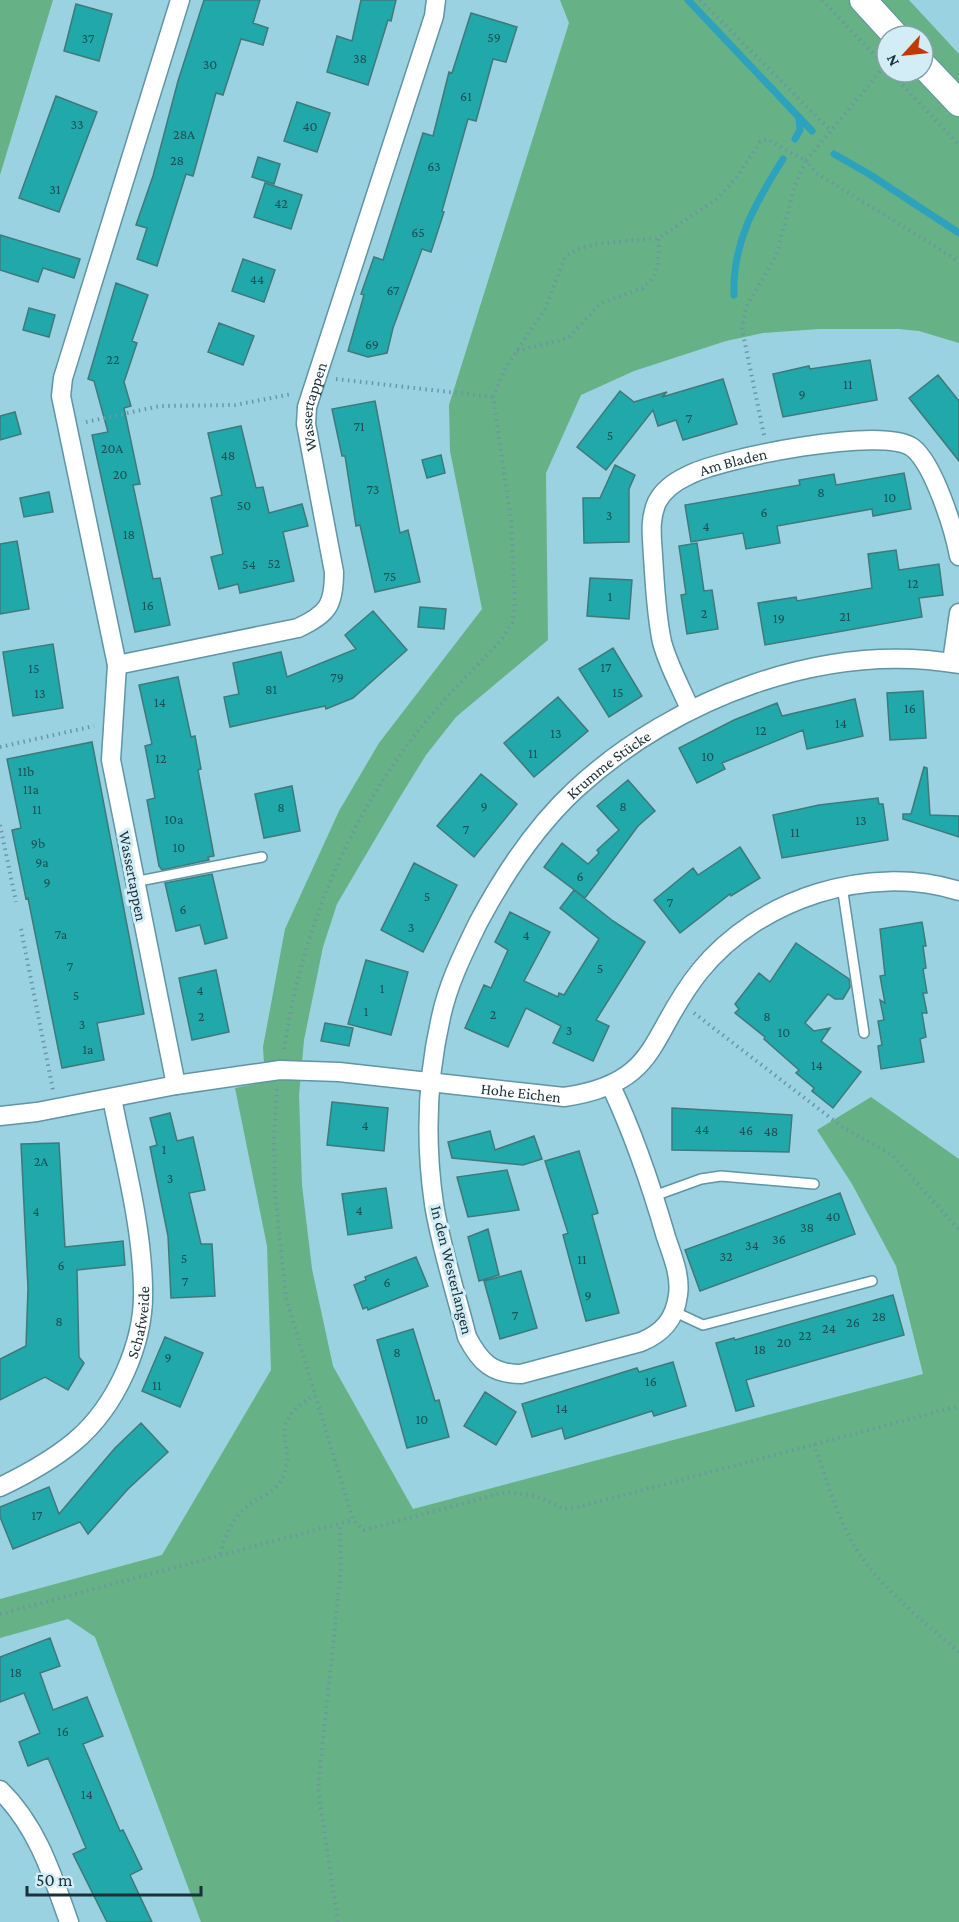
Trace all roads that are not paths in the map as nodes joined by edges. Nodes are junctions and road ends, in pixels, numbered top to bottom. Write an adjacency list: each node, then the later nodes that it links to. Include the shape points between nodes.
1 (180, 0): 10 (street, Wassertappen, via 63,378 66,426)
2 (435, 0): 10 (street, Wassertappen, via 434,15 307,406 306,424 334,572 334,592 327,610 298,628)
3 (863, 0): 4 (street)
4 (885, 24)
5 (935, 78): 6 (street)
6 (959, 103)
7 (959, 556): 11 (street, Am Bladen, via 931,473 924,459 905,442 835,442 768,453 688,475 664,491 651,520 656,609 663,644)
8 (959, 613): 9 (street)
9 (955, 663): 11 (street, Krumme Stücke, via 880,661 823,666 751,685)
10 (117, 664): 13 (street, Wassertappen, via 111,760)
11 (690, 709): 17 (street, Krumme Stücke, via 577,788 520,852 496,888 453,978 441,1018)
12 (262, 857): 13 (lane)
13 (134, 882): 18 (street, Wassertappen)
14 (842, 886): 15 (street, Hohe Eichen, via 874,881 910,882); 16 (lane); 19 (street, Hohe Eichen, via 778,911 730,940 698,973 644,1062)
15 (959, 891)
16 (864, 1034)
17 (431, 1083): 18 (street, Hohe Eichen, via 339,1072 280,1070); 19 (street, Hohe Eichen, via 564,1097); 25 (street, In den Westerlangen, via 428,1126 435,1206 467,1337 476,1355 490,1368 505,1374 521,1374 656,1336)
18 (176, 1085): 20 (street, Hohe Eichen)
19 (611, 1086): 23 (street)
20 (112, 1098): 21 (street, Hohe Eichen); 26 (street, Schafweide, via 144,1289 132,1355 100,1413 75,1441)
21 (0, 1116)
22 (814, 1184): 23 (lane, via 721,1176)
23 (654, 1196): 25 (street, via 676,1269 679,1292)
24 (872, 1281): 25 (lane, via 703,1325)
25 (675, 1312)
26 (0, 1487)
27 (0, 1790): 28 (street, via 31,1828 48,1862)
28 (69, 1922)

